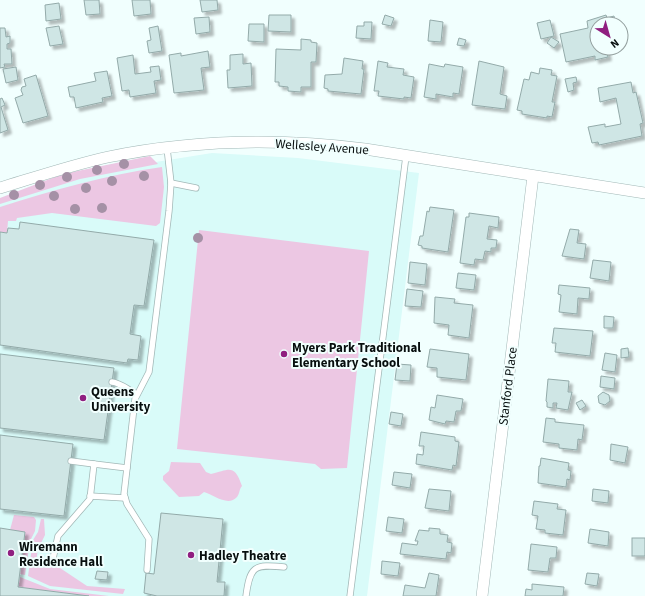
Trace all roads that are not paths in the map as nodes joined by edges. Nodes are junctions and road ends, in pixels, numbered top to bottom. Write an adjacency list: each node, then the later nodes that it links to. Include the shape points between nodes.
1 (167, 148): 2 (street, Wellesley Avenue, via 221,144 305,143); 4 (lane); 5 (street, Wellesley Avenue, via 107,157)
2 (406, 156): 3 (street, Wellesley Avenue); 21 (lane)
3 (533, 176): 7 (street, Wellesley Avenue); 22 (street, Stanford Place)
4 (171, 183): 6 (lane); 11 (lane, via 149,372)
5 (0, 188)
6 (196, 188)
7 (645, 192)
8 (112, 382): 9 (lane, via 118,383)
9 (126, 390): 10 (lane); 11 (lane)
10 (111, 392)
11 (137, 394): 14 (lane)
12 (71, 460): 13 (lane)
13 (94, 464): 14 (lane); 15 (lane)
14 (127, 468): 16 (lane)
15 (90, 496): 16 (lane); 17 (lane, via 87,504 58,536)
16 (125, 498): 19 (lane, via 149,539)
17 (52, 563)
18 (284, 567): 20 (lane, via 258,566 248,578)
19 (147, 570)
20 (246, 596)
21 (350, 596)
22 (482, 596)

